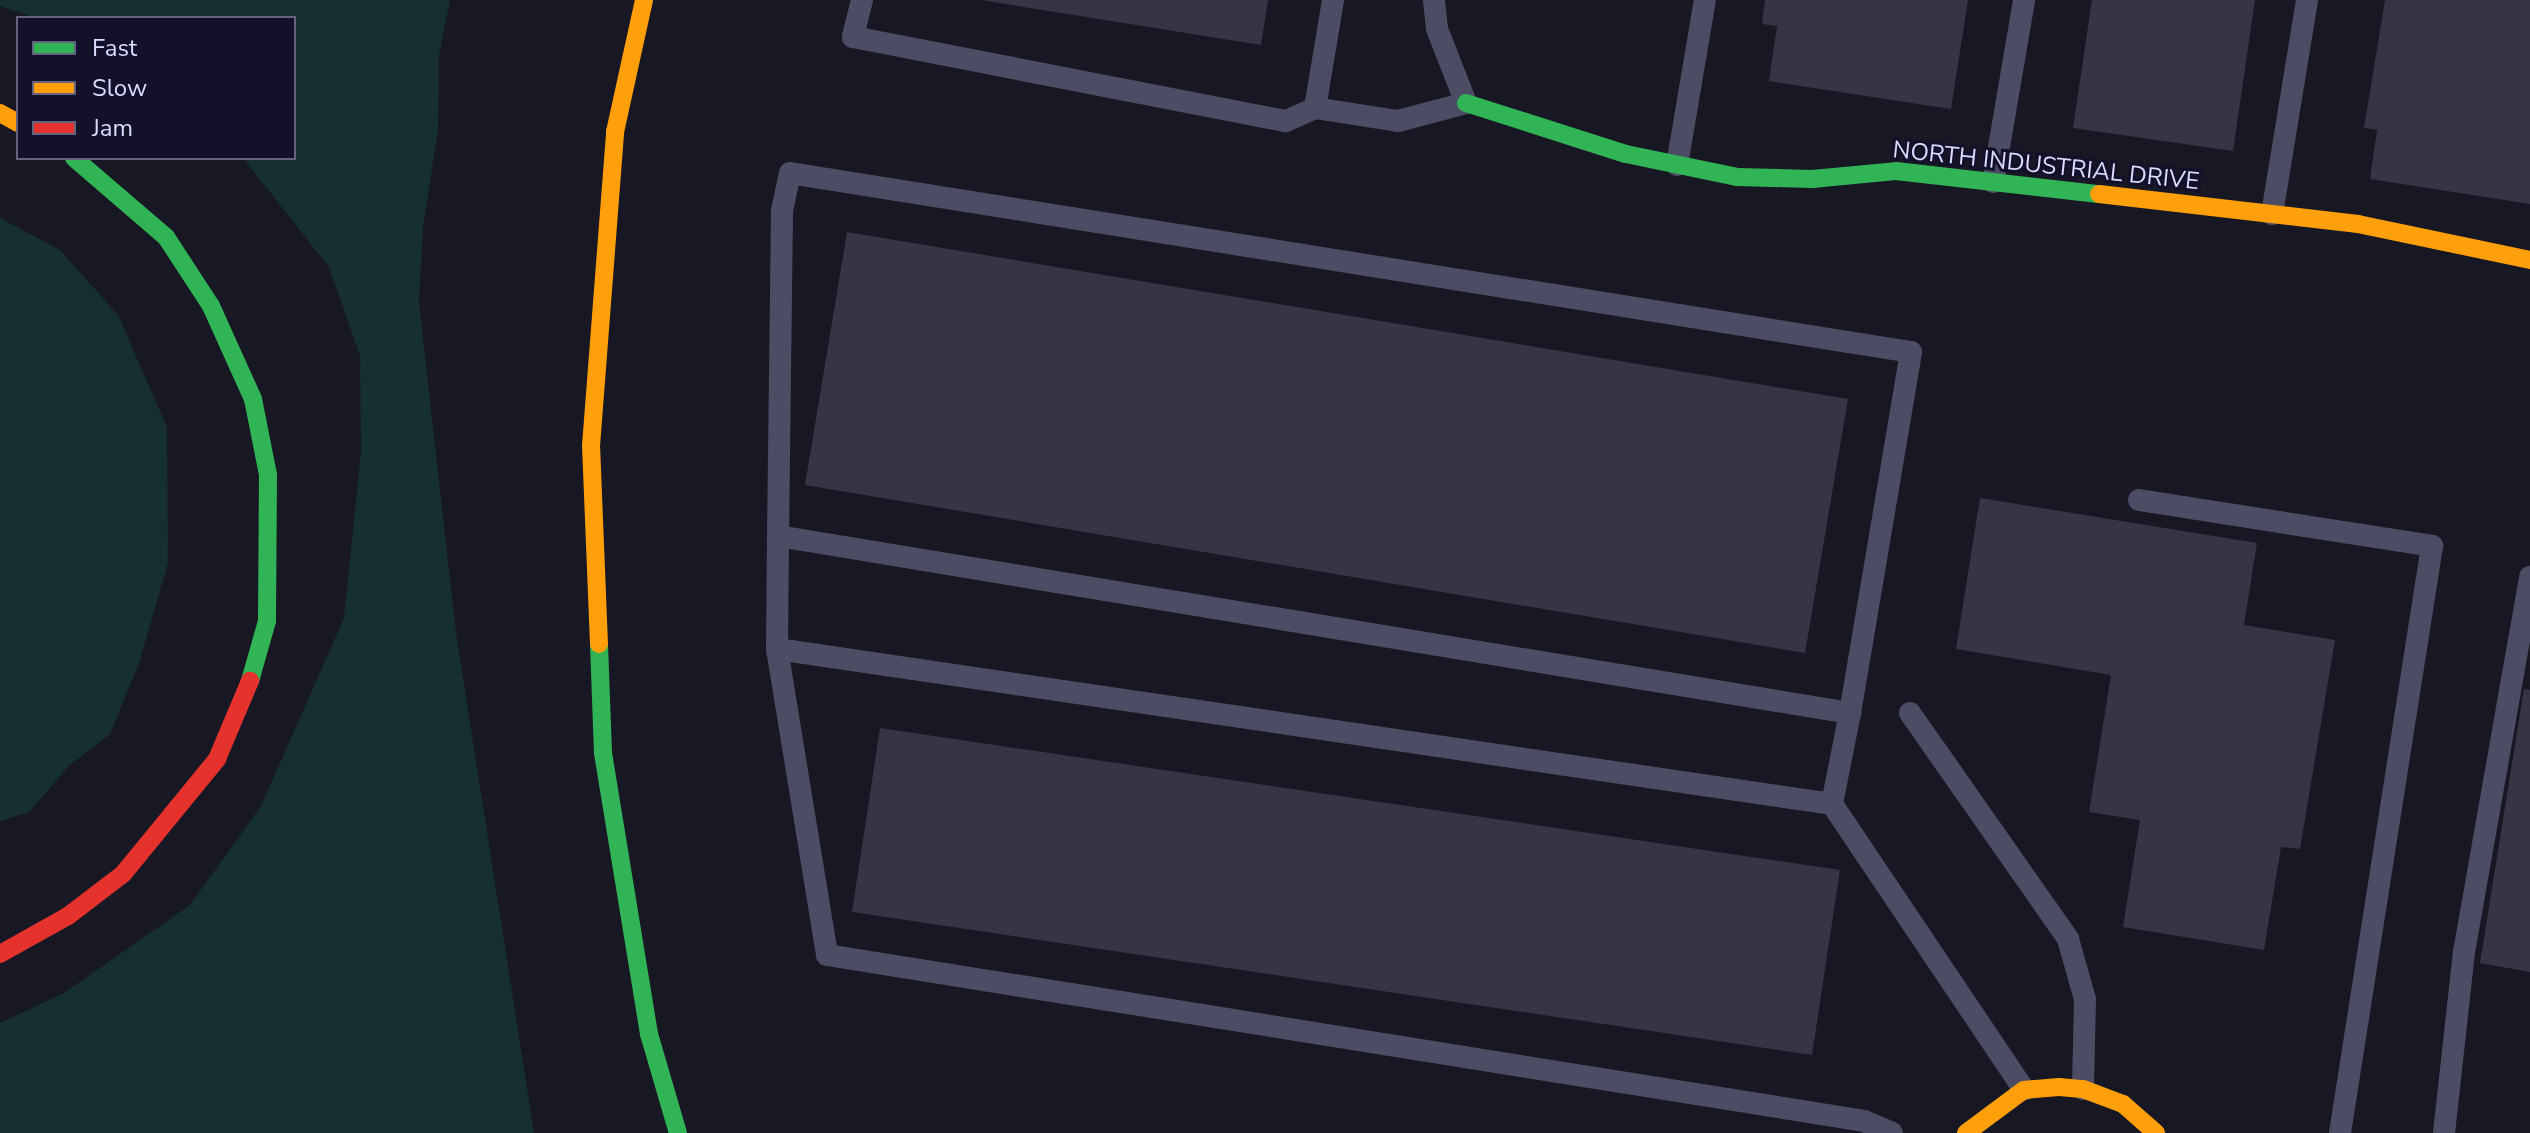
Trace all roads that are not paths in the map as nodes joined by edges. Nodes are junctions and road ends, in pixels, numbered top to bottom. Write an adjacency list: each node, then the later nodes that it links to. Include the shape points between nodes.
1 (644, 0): 25 (main road, via 615,132 591,446 603,753 649,1034)
2 (862, 0): 9 (lane, via 853,37 1286,121)
3 (1333, 0): 9 (lane)
4 (1434, 0): 8 (lane, via 1437,29)
5 (1705, 0): 11 (lane)
6 (2024, 0): 12 (lane)
7 (2307, 0): 13 (lane)
8 (1466, 103): 9 (lane, via 1398,121); 11 (main road, NORTH INDUSTRIAL DRIVE)
9 (1315, 108)
10 (76, 160): 22 (main road, via 166,237 211,306 253,399 268,475 267,621 247,692 217,759 174,816 123,874 68,916)
11 (1677, 165): 12 (main road, NORTH INDUSTRIAL DRIVE, via 1737,177 1812,179 1896,171)
12 (1993, 182): 13 (main road, NORTH INDUSTRIAL DRIVE)
13 (2272, 214): 14 (main road, NORTH INDUSTRIAL DRIVE, via 2358,224)
14 (2530, 260)
15 (2139, 500): 29 (lane, via 2432,546)
16 (778, 536): 18 (lane); 19 (lane); 19 (lane, via 782,211 790,173 1911,352)
17 (2530, 577): 30 (lane, via 2464,952)
18 (777, 649): 21 (lane); 26 (lane, via 827,955 1864,1121)
19 (1850, 713): 21 (lane)
20 (1910, 713): 23 (lane, via 2068,939 2085,999)
21 (1832, 804): 24 (lane)
22 (0, 954)
23 (2083, 1089): 24 (main road); 28 (main road, via 2123,1104)
24 (2024, 1090): 27 (main road)
25 (678, 1133)
26 (1892, 1133)
27 (1966, 1133)
28 (2156, 1133)
29 (2340, 1133)
30 (2444, 1133)

